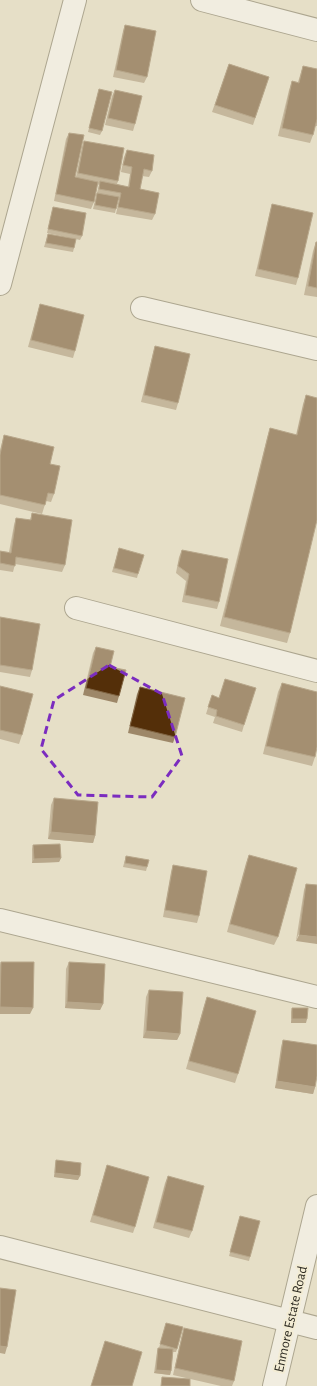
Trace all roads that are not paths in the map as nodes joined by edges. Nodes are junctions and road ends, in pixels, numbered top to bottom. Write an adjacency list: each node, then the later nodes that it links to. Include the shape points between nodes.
1 (75, 0): 4 (street)
2 (202, 0): 3 (street)
3 (317, 30)
4 (0, 284)
5 (142, 308): 6 (street)
6 (317, 349)
7 (76, 608): 8 (street)
8 (317, 671)
9 (0, 920): 10 (street)
10 (317, 997)
11 (317, 1206): 13 (street, Enmore Estate Road)
12 (0, 1247): 13 (street)
13 (289, 1322): 14 (street); 15 (street, Enmore Estate Road)
14 (317, 1328)
15 (274, 1386)

